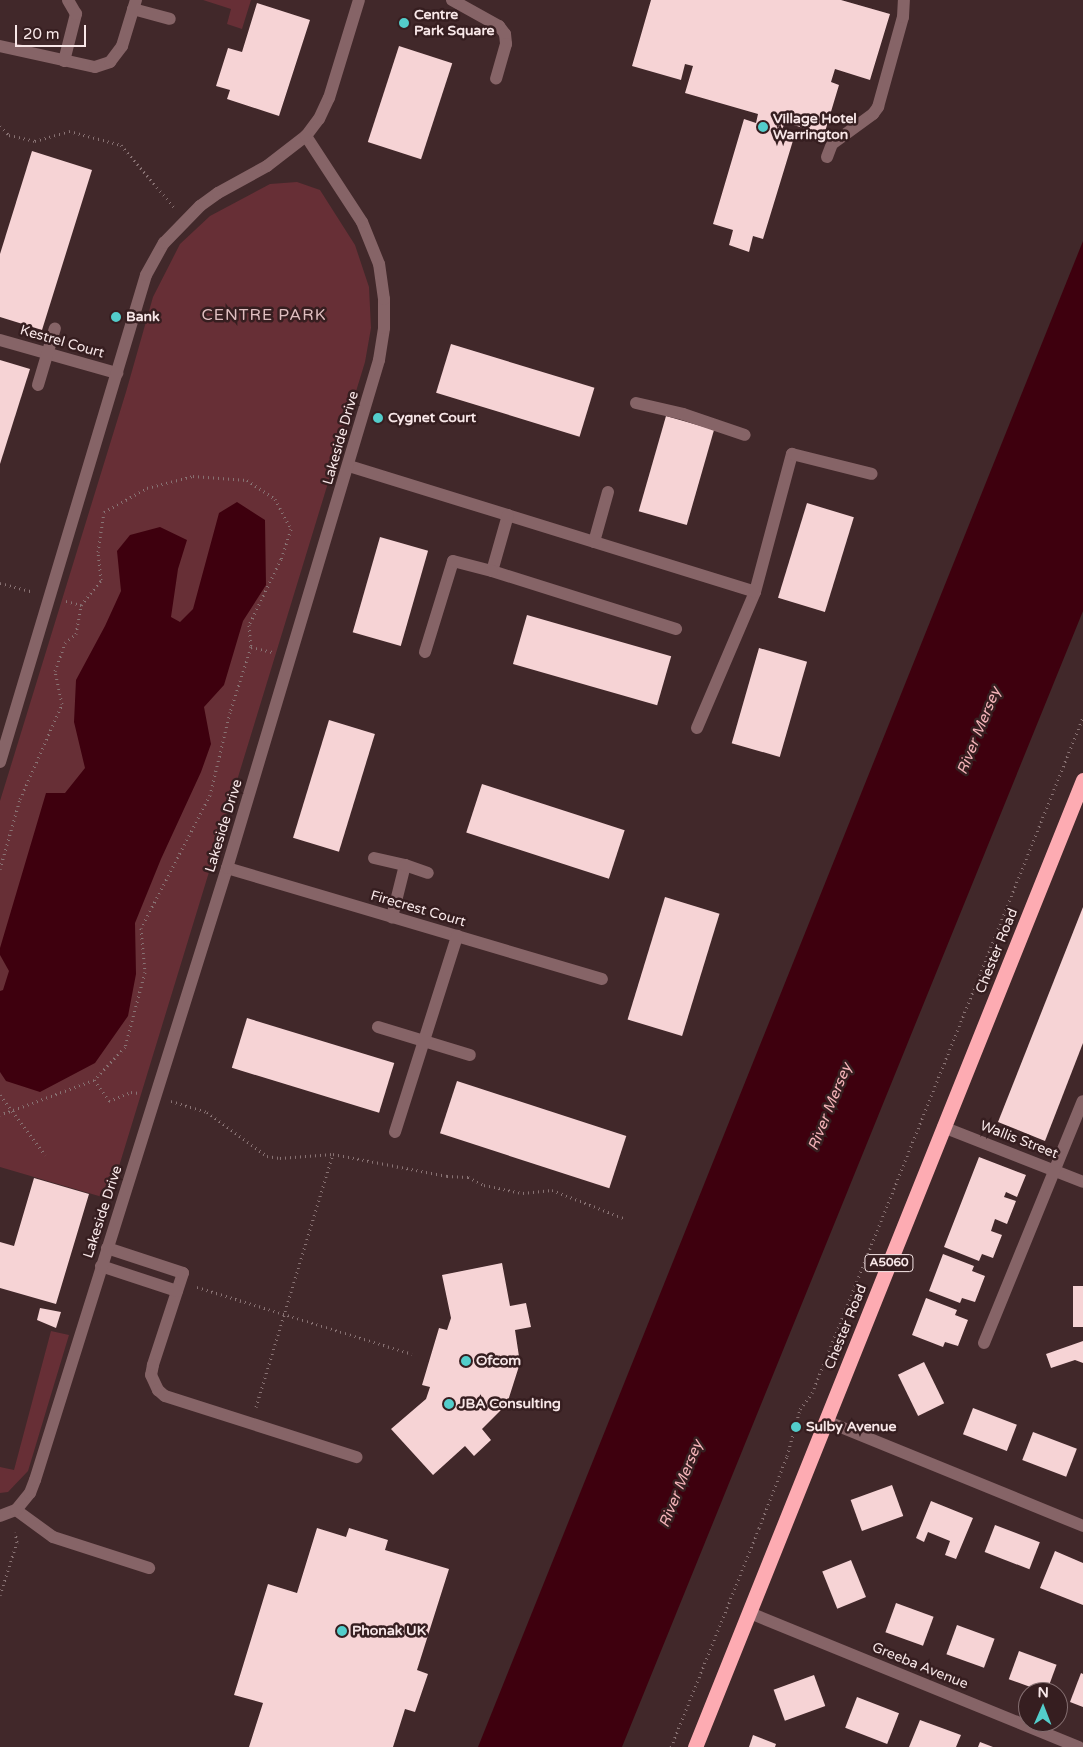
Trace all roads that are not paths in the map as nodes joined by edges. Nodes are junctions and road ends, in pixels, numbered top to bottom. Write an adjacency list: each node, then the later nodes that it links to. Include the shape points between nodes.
1 (68, 0): 8 (street, via 76,14)
2 (359, 0): 10 (street, via 329,98)
3 (452, 0): 9 (street, via 499,26 505,34 506,44)
4 (904, 0): 11 (street, via 903,18 878,107 832,144)
5 (134, 4): 6 (street); 8 (street, via 122,46 110,62 95,67)
6 (170, 19)
7 (0, 46): 8 (street)
8 (64, 61)
9 (496, 79)
10 (306, 136): 15 (street, via 267,166 218,193 184,220 164,243 146,275); 19 (street, Lakeside Drive, via 362,222 379,264 384,299 380,360)
11 (828, 157)
12 (55, 328): 14 (street)
13 (0, 340): 14 (street, Kestrel Court)
14 (47, 353): 15 (street, Kestrel Court); 16 (street)
15 (117, 373): 29 (street)
16 (38, 385)
17 (636, 403): 18 (street, via 683,414)
18 (745, 435)
19 (349, 466): 22 (street); 33 (street, Lakeside Drive)
20 (872, 474): 25 (street, via 792,454)
21 (608, 492): 23 (street)
22 (508, 515): 23 (street); 24 (street)
23 (594, 542): 25 (street)
24 (492, 571): 26 (street); 27 (street, via 452,561)
25 (754, 592): 28 (street)
26 (676, 629)
27 (425, 652)
28 (697, 728)
29 (0, 762)
30 (1083, 780): 42 (highway, Chester Road / A5060)
31 (374, 858): 32 (street)
32 (404, 865): 34 (street); 35 (street)
33 (227, 868): 35 (street, Firecrest Court); 46 (street, Lakeside Drive)
34 (428, 873)
35 (392, 917): 36 (street, Firecrest Court)
36 (457, 936): 37 (street, Firecrest Court); 39 (street)
37 (602, 979)
38 (378, 1027): 39 (street)
39 (424, 1041): 40 (street); 43 (street)
40 (470, 1055)
41 (1083, 1101): 44 (street)
42 (944, 1127): 44 (street, Wallis Street); 50 (highway, Chester Road / A5060)
43 (395, 1132)
44 (1055, 1170): 45 (street, Wallis Street); 49 (street)
45 (1083, 1182)
46 (107, 1248): 47 (street, Lakeside Drive); 48 (street)
47 (101, 1266): 48 (street); 52 (street, Lakeside Drive, via 35,1480 30,1493)
48 (180, 1282): 51 (street, via 153,1365 153,1383 164,1396)
49 (984, 1342)
50 (826, 1421): 53 (street); 55 (highway, Chester Road / A5060)
51 (356, 1457)
52 (8, 1513): 54 (street, via 52,1537)
53 (1083, 1526)
54 (149, 1568)
55 (750, 1613): 56 (highway, Chester Road / A5060); 57 (street, Greeba Avenue)
56 (695, 1747)
57 (1080, 1747)

